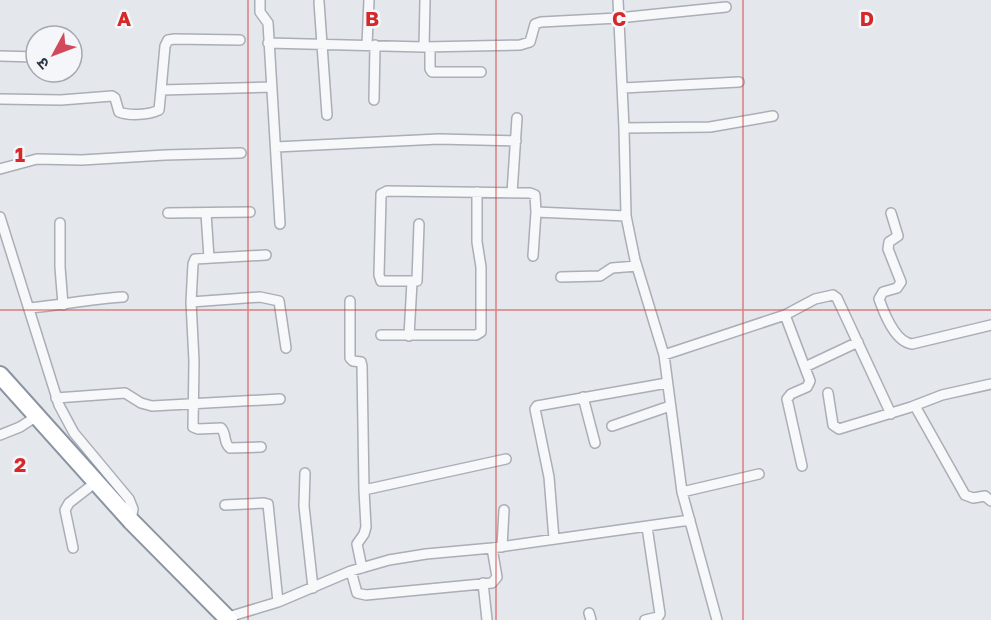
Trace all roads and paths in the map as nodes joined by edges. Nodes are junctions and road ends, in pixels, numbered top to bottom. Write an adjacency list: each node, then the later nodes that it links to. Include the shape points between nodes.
1 (260, 0): 9 (street)
2 (369, 0): 11 (street)
3 (425, 0): 12 (street)
4 (618, 0): 7 (street)
5 (319, 2): 10 (street)
6 (726, 7): 7 (street)
7 (618, 18): 12 (street, via 538,22 530,42 520,45); 18 (street)
8 (240, 40): 19 (street, via 168,40)
9 (268, 44): 10 (street); 17 (street)
10 (321, 44): 11 (street); 22 (street)
11 (371, 45): 12 (street); 21 (street)
12 (427, 47): 15 (street, via 432,72)
13 (0, 56): 14 (street)
14 (24, 57)
15 (481, 72)
16 (739, 82): 18 (street)
17 (272, 87): 19 (street); 27 (street)
18 (623, 88): 25 (street)
19 (161, 90): 20 (street, via 159,110 143,113 121,114 112,96)
20 (0, 99)
21 (374, 100)
22 (327, 116)
23 (773, 116): 25 (street, via 710,127)
24 (517, 118): 26 (street)
25 (624, 128): 37 (street)
26 (516, 141): 27 (street, via 439,139); 31 (street)
27 (276, 147): 40 (street)
28 (241, 153): 29 (street, via 37,159)
29 (0, 169)
30 (477, 192): 31 (street); 47 (street, via 381,194 379,278 384,282); 56 (street, via 481,332)
31 (512, 193): 33 (street, via 534,195)
32 (250, 212): 35 (street)
33 (536, 212): 37 (street); 43 (street)
34 (168, 213): 35 (street)
35 (206, 213): 44 (street)
36 (891, 213): 54 (street, via 898,236 889,242 888,249 901,282 897,288 883,292 879,299 899,338 912,344)
37 (626, 216): 45 (street)
38 (0, 217): 52 (street)
39 (60, 223): 51 (street)
40 (280, 224)
41 (419, 224): 47 (street, via 417,279)
42 (266, 255): 44 (street)
43 (533, 256)
44 (209, 258): 50 (street, via 193,261)
45 (637, 266): 46 (street, via 612,268 600,276); 59 (street)
46 (561, 277)
47 (412, 282): 56 (street)
48 (123, 297): 51 (street)
49 (350, 301): 82 (street, via 350,358 362,366)
50 (191, 302): 58 (street, via 260,297 279,302); 68 (street)
51 (63, 305): 52 (street)
52 (29, 308): 66 (street)
53 (784, 315): 57 (street, via 815,299 833,295); 59 (street); 60 (street)
54 (991, 325)
55 (381, 335): 56 (street)
56 (409, 336)
57 (858, 342): 60 (street); 71 (street)
58 (286, 348)
59 (664, 355): 62 (street)
60 (805, 368): 78 (street, via 810,385 787,399)
61 (0, 375): 72 (highway)
62 (667, 383): 65 (street); 69 (street)
63 (991, 384): 70 (street, via 942,395)
64 (828, 393): 71 (street, via 833,425 839,429)
65 (583, 397): 75 (street); 90 (street, via 541,404 535,409 549,477)
66 (56, 398): 68 (street, via 125,393 146,405); 88 (street, via 74,433 129,499 133,509)
67 (280, 399): 68 (street)
68 (192, 404): 76 (street, via 195,429 221,428 230,448)
69 (670, 406): 73 (street); 83 (street)
70 (915, 406): 71 (street); 84 (street, via 965,495 985,496)
71 (891, 414)
72 (37, 416): 74 (street); 81 (highway)
73 (612, 426)
74 (0, 435)
75 (595, 443)
76 (261, 447)
77 (506, 459): 82 (street)
78 (802, 466)
79 (305, 473): 96 (street, via 304,507)
80 (759, 474): 83 (street)
81 (96, 482): 88 (highway); 91 (street, via 66,506 64,514)
82 (364, 489): 93 (street, via 366,527 357,544)
83 (682, 492): 87 (street)
84 (991, 501)
85 (225, 505): 97 (street, via 268,504)
86 (504, 510): 92 (street)
87 (690, 520): 89 (street); 101 (street)
88 (131, 521): 98 (highway)
89 (647, 527): 90 (street); 100 (street, via 660,614)
90 (554, 539): 92 (street)
91 (73, 548)
92 (497, 548): 93 (street, via 426,554); 95 (street, via 497,577 492,583)
93 (363, 568): 94 (street)
94 (351, 571): 95 (street, via 354,589 366,596); 96 (street)
95 (483, 584): 99 (street)
96 (313, 588): 97 (street)
97 (278, 602): 98 (street)
98 (225, 619)
99 (487, 620)
100 (645, 620)
101 (717, 620)

